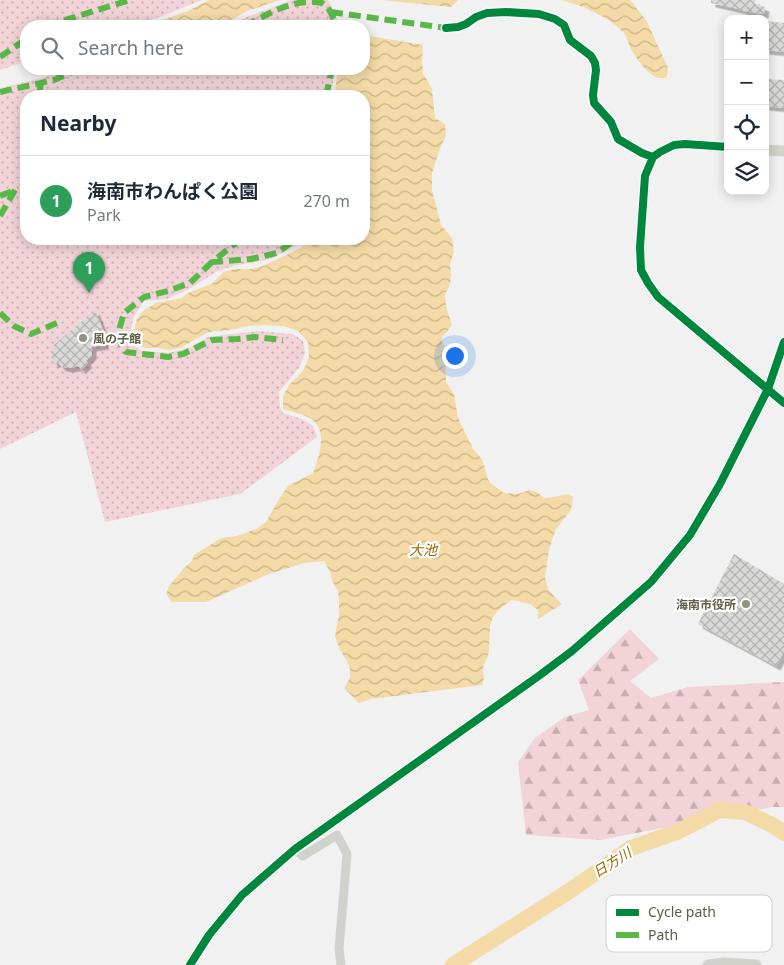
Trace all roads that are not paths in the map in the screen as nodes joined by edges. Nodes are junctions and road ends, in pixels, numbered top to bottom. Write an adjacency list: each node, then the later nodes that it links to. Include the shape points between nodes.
1 (446, 28): 5 (street, via 458,27 476,17 496,12 539,14 555,19 564,25 570,40 595,63 594,103 611,122 618,139)
2 (724, 147): 5 (street, via 674,145)
3 (769, 150): 4 (street)
4 (784, 151)
5 (653, 157): 7 (street, via 646,176 641,270 658,297)
6 (784, 342): 7 (street)
7 (768, 389): 8 (street); 9 (street, via 690,535 650,582 540,675)
8 (784, 403)
9 (294, 850): 10 (street, via 242,895 209,935); 11 (street, via 302,856 337,835 348,854 339,949)
10 (190, 965)
11 (341, 965)
12 (708, 965): 13 (street)
13 (756, 965)

